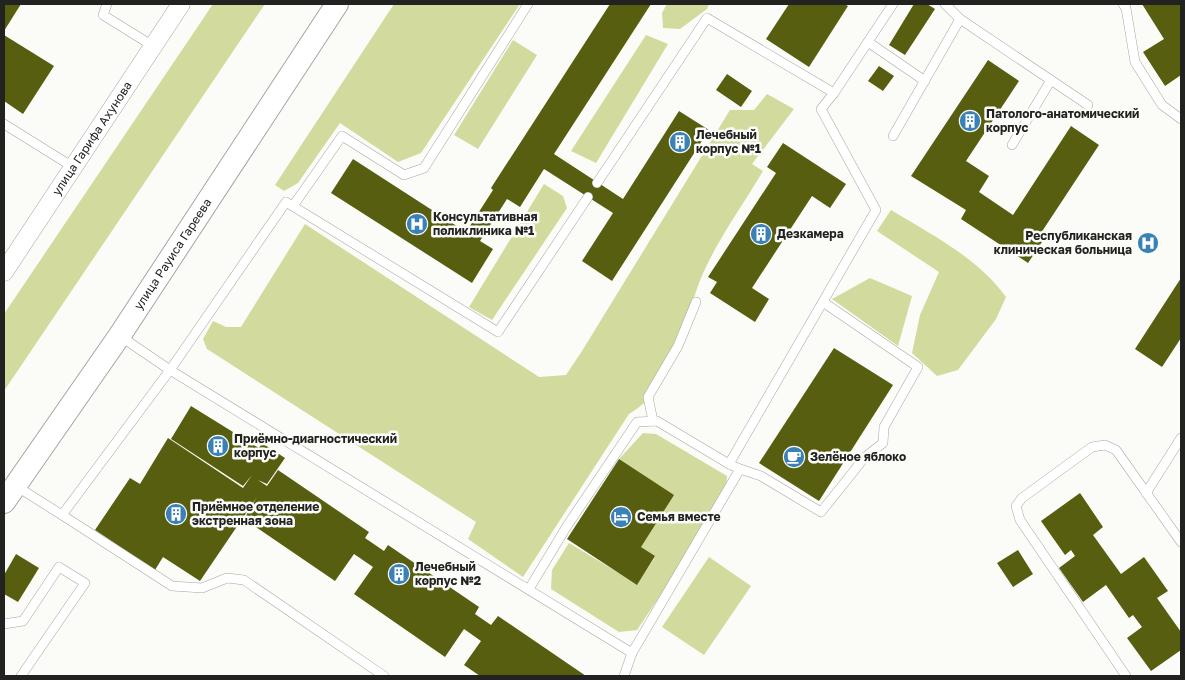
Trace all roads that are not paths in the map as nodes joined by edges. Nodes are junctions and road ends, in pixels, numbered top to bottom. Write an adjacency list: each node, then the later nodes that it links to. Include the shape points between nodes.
1 (107, 4): 10 (lane, via 103,15)
2 (181, 4): 10 (street, улица Гарифа Ахунова)
3 (337, 4): 26 (street, улица Рауиса Гареева)
4 (528, 4): 22 (lane, via 424,168 404,175 342,136)
5 (893, 4): 9 (lane)
6 (945, 4): 8 (lane)
7 (1123, 4): 15 (lane, via 1135,62 1162,105)
8 (960, 19): 11 (lane); 12 (lane)
9 (868, 42): 11 (lane); 13 (lane)
10 (152, 46): 19 (street, улица Гарифа Ахунова)
11 (925, 80): 17 (lane)
12 (1051, 80): 14 (lane); 18 (lane)
13 (834, 93): 20 (lane, via 707,18); 25 (lane, via 822,109 876,210)
14 (1088, 105)
15 (1181, 119)
16 (4, 124): 19 (lane)
17 (893, 136)
18 (1012, 145)
19 (73, 167): 23 (street, улица Гарифа Ахунова)
20 (597, 183)
21 (588, 197): 22 (lane, via 498,332)
22 (293, 206): 27 (lane, via 286,202)
23 (4, 272)
24 (696, 302): 28 (lane, via 678,346 648,397)
25 (823, 302): 30 (lane); 31 (lane, via 918,367 884,427 883,443 865,456 821,512 761,476)
26 (120, 335): 27 (lane); 33 (street, улица Рауиса Гареева)
27 (170, 370): 34 (lane); 36 (lane)
28 (652, 420): 30 (lane); 36 (lane, via 637,422)
29 (1181, 438): 32 (lane)
30 (729, 464): 31 (lane)
31 (740, 469): 38 (lane)
32 (1146, 492): 35 (lane); 42 (lane, via 1116,450 1105,445 1092,447 1022,498 1016,506 1020,520)
33 (10, 494): 34 (lane)
34 (62, 515): 40 (lane, via 172,586 202,588 227,578 244,580)
35 (1181, 542)
36 (528, 589): 38 (lane)
37 (4, 624): 39 (lane, via 23,621 59,567 85,583)
38 (632, 652): 41 (lane)
39 (21, 676)
40 (384, 676)
41 (624, 676)
42 (1126, 676)

